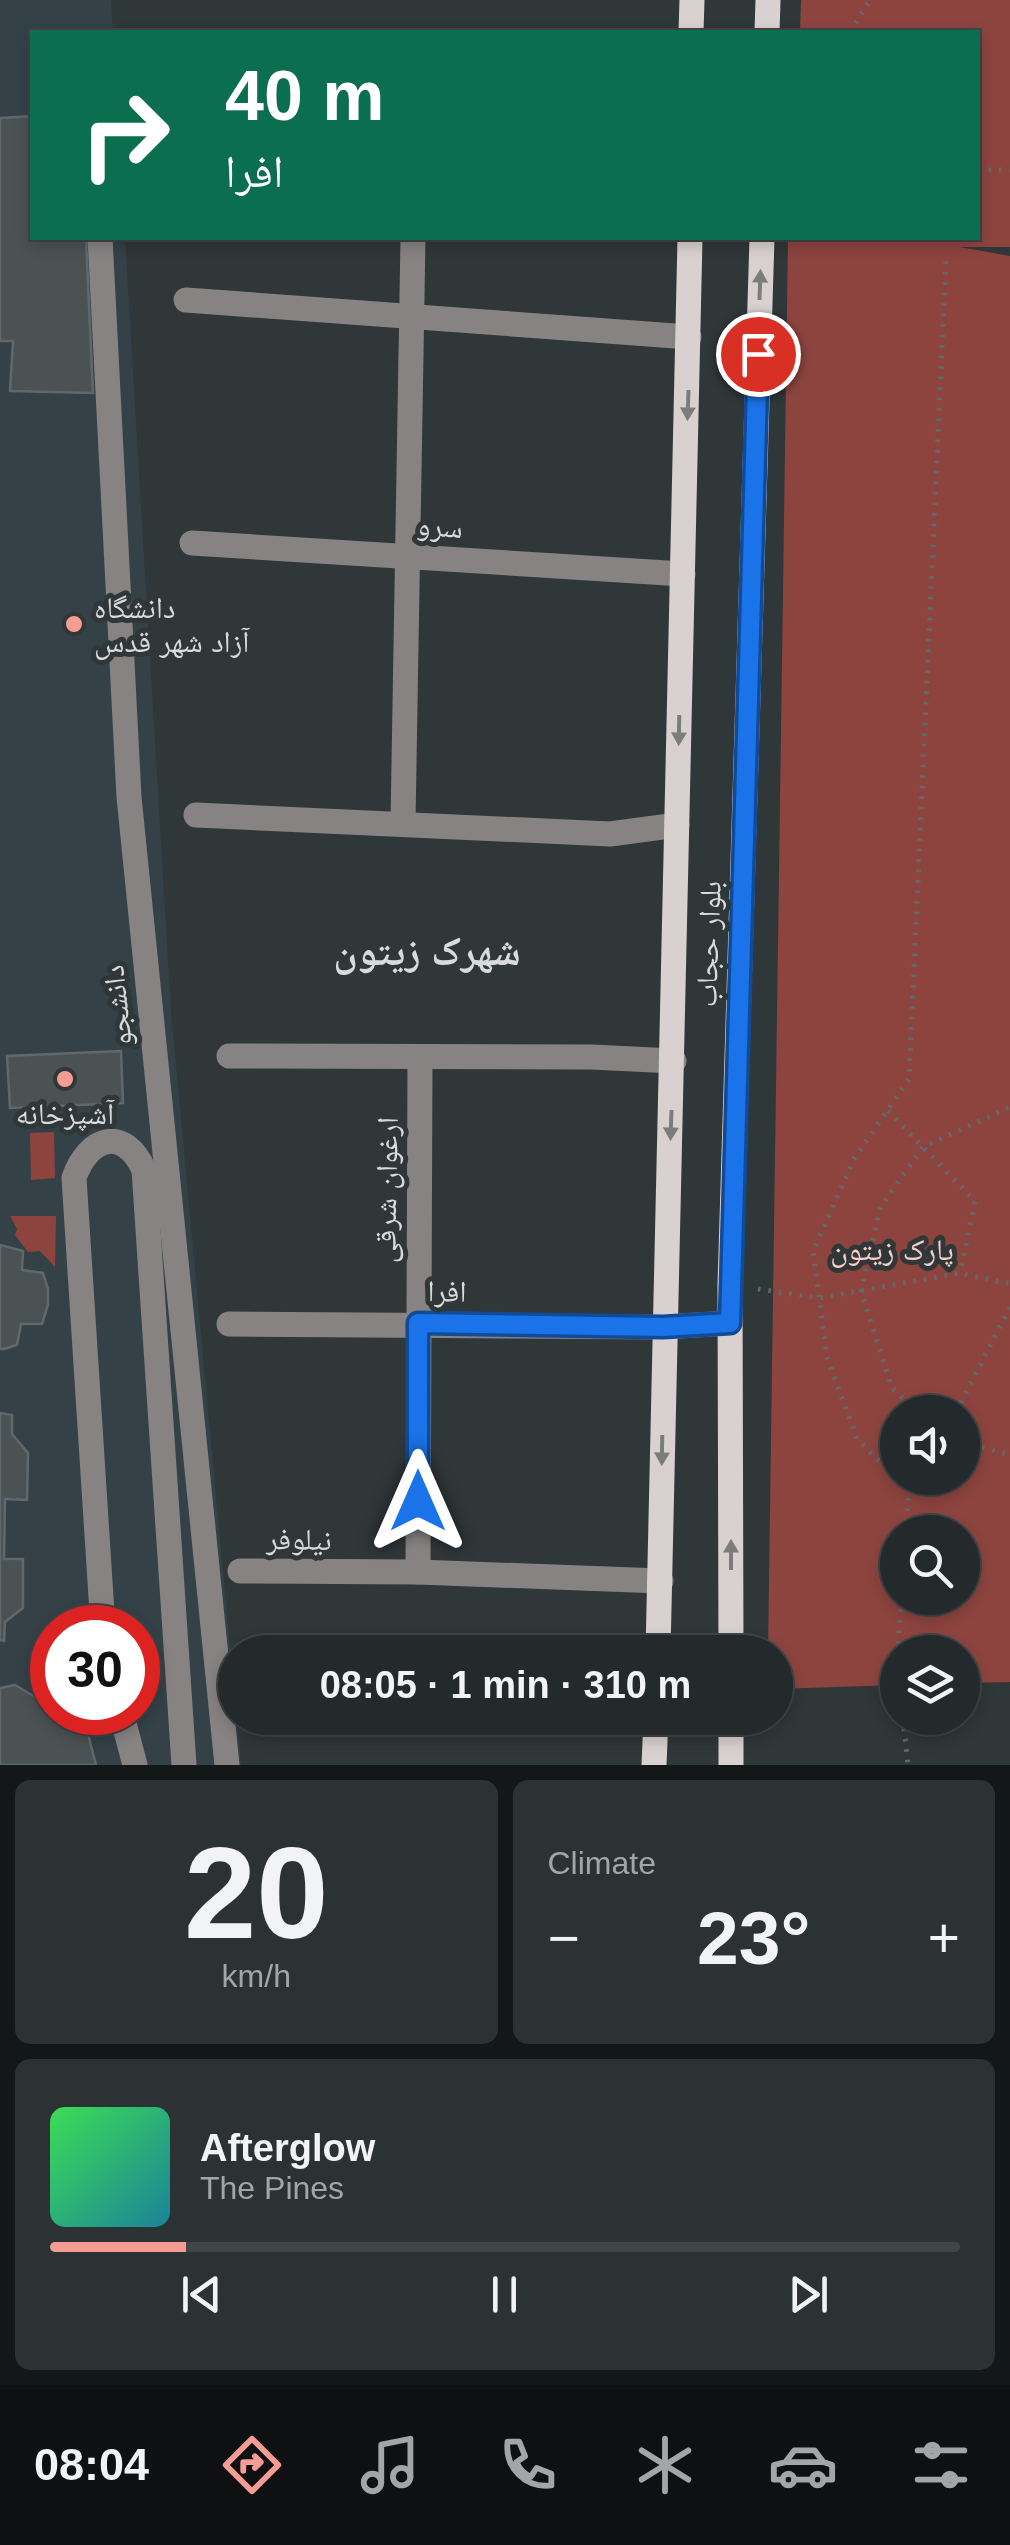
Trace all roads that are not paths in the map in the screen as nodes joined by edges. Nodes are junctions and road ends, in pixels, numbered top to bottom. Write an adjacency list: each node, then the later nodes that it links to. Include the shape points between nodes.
1 (692, 0): 3 (main road)
2 (768, 0): 4 (main road)
3 (691, 30)
4 (767, 30)
5 (100, 240): 36 (street, دانشجو, via 129,797)
6 (414, 240): 10 (street)
7 (690, 240): 11 (main road, بلوار حجاب)
8 (762, 240): 22 (main road, بلوار حجاب, one-way to 8)
9 (186, 300): 10 (street)
10 (412, 316): 11 (street); 13 (street)
11 (690, 337): 14 (main road, بلوار حجاب, one-way to 14)
12 (192, 543): 13 (street, سرو)
13 (406, 557): 14 (street, سرو); 16 (street)
14 (683, 574): 17 (main road, بلوار حجاب, one-way to 17)
15 (196, 815): 16 (street)
16 (403, 822): 17 (street, via 610,834)
17 (677, 825): 20 (main road, بلوار حجاب)
18 (229, 1056): 19 (street)
19 (420, 1058): 20 (street); 21 (street, ارغوان شرقی)
20 (674, 1060): 24 (main road, بلوار حجاب, one-way to 24)
21 (418, 1323): 23 (street, افرا); 24 (street, افرا); 26 (street, ارغوان شرقی)
22 (730, 1323): 24 (street, افرا); 30 (main road, بلوار حجاب, one-way to 22)
23 (229, 1324)
24 (663, 1327): 27 (main road, بلوار حجاب, one-way to 27)
25 (240, 1571): 26 (street, نیلوفر)
26 (418, 1572): 27 (street, نیلوفر)
27 (661, 1582): 29 (main road, بلوار حجاب)
28 (102, 1605): 35 (street, via 74,1178 81,1158 109,1142 124,1143 144,1170)
29 (659, 1635)
30 (731, 1635)
31 (127, 1735): 34 (street)
32 (655, 1735): 37 (main road)
33 (731, 1735): 38 (main road)
34 (135, 1765)
35 (184, 1765)
36 (227, 1765)
37 (654, 1765)
38 (732, 1765)

